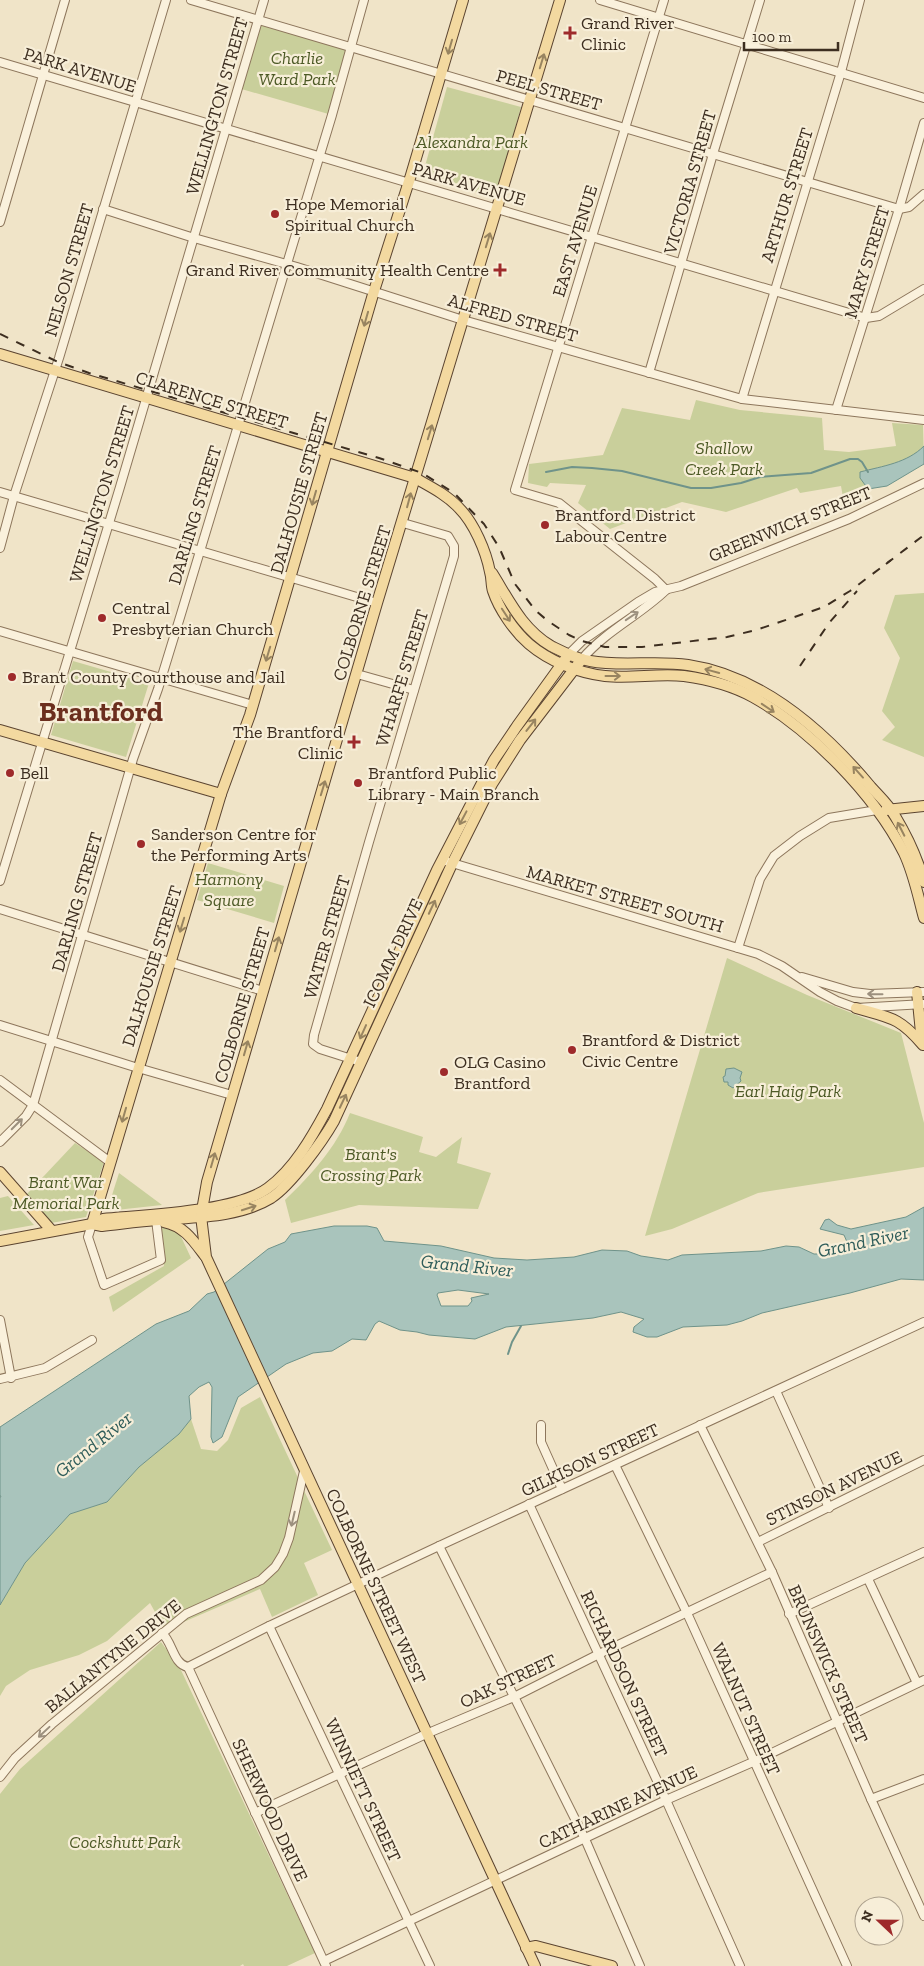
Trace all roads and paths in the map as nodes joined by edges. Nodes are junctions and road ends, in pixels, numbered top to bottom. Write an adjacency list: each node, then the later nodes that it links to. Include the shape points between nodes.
1 (65, 0): 18 (street)
2 (166, 0): 22 (street, NELSON STREET)
3 (191, 0): 13 (street, PEEL STREET)
4 (264, 0): 13 (street, WELLINGTON STREET)
5 (364, 0): 15 (street, DARLING STREET)
6 (463, 0): 19 (main road, DALHOUSIE STREET, one-way to 19)
7 (560, 0): 21 (main road, COLBORNE STREET, one-way to 7)
8 (600, 0): 12 (street)
9 (664, 0): 12 (street, EAST AVENUE)
10 (760, 0): 14 (street, VICTORIA STREET)
11 (860, 0): 17 (street, ARTHUR STREET)
12 (659, 17): 14 (street); 24 (street, EAST AVENUE)
13 (258, 20): 15 (street, PEEL STREET); 25 (street, WELLINGTON STREET)
14 (747, 43): 17 (street); 26 (street, VICTORIA STREET)
15 (351, 48): 19 (street, PEEL STREET); 27 (street, DARLING STREET)
16 (0, 62): 18 (street, PARK AVENUE)
17 (841, 72): 20 (street); 29 (street, ARTHUR STREET)
18 (43, 75): 22 (street, PARK AVENUE); 34 (street)
19 (442, 75): 21 (street, PEEL STREET); 28 (main road, DALHOUSIE STREET)
20 (924, 98)
21 (530, 101): 24 (street, PEEL STREET); 31 (main road, COLBORNE STREET)
22 (136, 103): 25 (street, PARK AVENUE); 32 (street, NELSON STREET)
23 (924, 123): 33 (street, MARY STREET)
24 (624, 127): 26 (street, PEEL STREET); 35 (street, EAST AVENUE)
25 (226, 130): 27 (street, PARK AVENUE); 36 (street, WELLINGTON STREET)
26 (713, 154): 29 (street, PEEL STREET); 37 (street, VICTORIA STREET)
27 (318, 157): 28 (street, PARK AVENUE); 38 (street, DARLING STREET)
28 (409, 182): 31 (street, PARK AVENUE); 40 (main road, DALHOUSIE STREET)
29 (807, 182): 33 (street, PEEL STREET); 41 (street, ARTHUR STREET)
30 (924, 194): 33 (street, via 909,206)
31 (498, 208): 35 (street, PARK AVENUE); 43 (main road, COLBORNE STREET, one-way to 31)
32 (102, 209): 36 (street, ALFRED STREET); 46 (street, NELSON STREET)
33 (899, 209): 42 (street, MARY STREET)
34 (0, 222)
35 (592, 236): 37 (street, PARK AVENUE); 44 (street, EAST AVENUE)
36 (194, 238): 38 (street, ALFRED STREET); 48 (street, WELLINGTON STREET)
37 (682, 263): 41 (street, PARK AVENUE); 47 (street, VICTORIA STREET)
38 (286, 264): 40 (street, ALFRED STREET); 52 (street, DARLING STREET)
39 (924, 289): 42 (street, via 880,316)
40 (374, 291): 43 (street, ALFRED STREET); 53 (main road, DALHOUSIE STREET, one-way to 53)
41 (774, 291): 42 (street, PARK AVENUE); 49 (street, ARTHUR STREET)
42 (866, 318): 50 (street, MARY STREET)
43 (463, 320): 44 (street, ALFRED STREET); 54 (main road, COLBORNE STREET, one-way to 43)
44 (559, 347): 47 (street, ALFRED STREET); 64 (street, EAST AVENUE, via 515,490 559,503)
45 (0, 354): 46 (main road, CLARENCE STREET)
46 (55, 370): 48 (main road, CLARENCE STREET); 57 (street, NELSON STREET)
47 (649, 373): 49 (street, ALFRED STREET)
48 (147, 397): 52 (main road, CLARENCE STREET); 59 (street, WELLINGTON STREET)
49 (742, 398): 50 (street, ALFRED STREET)
50 (836, 410): 51 (street, ALFRED STREET)
51 (924, 420)
52 (238, 425): 53 (main road, CLARENCE STREET); 61 (street, DARLING STREET)
53 (328, 452): 54 (main road, CLARENCE STREET); 63 (main road, DALHOUSIE STREET, one-way to 63)
54 (415, 478): 58 (main road, COLBORNE STREET, one-way to 54); 62 (main road, CLARENCE STREET, via 460,509 476,534)
55 (924, 483): 64 (street, GREENWICH STREET, via 849,518)
56 (0, 492): 57 (street)
57 (14, 496): 59 (street); 60 (street, NELSON STREET)
58 (403, 522): 65 (main road, COLBORNE STREET); 74 (street, WHARFE STREET, via 448,536 454,546 454,556)
59 (109, 524): 61 (street); 67 (street, WELLINGTON STREET)
60 (0, 548)
61 (200, 551): 63 (street); 73 (street, DARLING STREET)
62 (490, 570): 68 (main road, via 528,627 550,645); 70 (main road, one-way to 70, via 493,590 514,626 529,644)
63 (291, 578): 65 (street); 75 (main road, DALHOUSIE STREET, one-way to 75)
64 (666, 590): 68 (street, GREENWICH STREET, via 638,602 582,641); 69 (street, GREENWICH STREET, one-way to 64, via 613,629)
65 (378, 603): 72 (main road, COLBORNE STREET)
66 (0, 631): 67 (street)
67 (70, 652): 73 (street); 77 (street, WELLINGTON STREET)
68 (569, 654): 69 (main road); 70 (main road, ICOMM DRIVE)
69 (582, 659): 71 (main road, ICOMM DRIVE); 81 (main road, one-way to 69, via 824,738 784,706 737,678 690,665 621,664)
70 (561, 664): 71 (main road); 84 (main road, ICOMM DRIVE, one-way to 84, via 494,760)
71 (574, 668): 82 (main road, one-way to 82, via 605,676 684,676 745,694 785,719 830,756); 84 (main road, ICOMM DRIVE, one-way to 71, via 520,740)
72 (358, 674): 74 (street); 93 (main road, COLBORNE STREET, one-way to 72)
73 (161, 679): 75 (street); 78 (street, DARLING STREET)
74 (414, 690): 83 (street, WHARFE STREET)
75 (253, 705): 79 (main road, DALHOUSIE STREET)
76 (0, 730): 77 (main road)
77 (43, 742): 78 (main road); 85 (street, WELLINGTON STREET)
78 (131, 767): 79 (main road); 89 (street, DARLING STREET)
79 (221, 794): 91 (main road, DALHOUSIE STREET, one-way to 91)
80 (924, 806): 81 (main road)
81 (890, 809): 82 (main road); 86 (main road, one-way to 81)
82 (877, 810): 88 (main road, via 895,837 913,875); 90 (street, via 829,818 774,856 760,879)
83 (370, 838): 100 (street, WATER STREET, via 313,1044)
84 (447, 862): 90 (street, MARKET STREET SOUTH); 100 (main road, ICOMM DRIVE)
85 (0, 880)
86 (924, 882)
87 (0, 909): 89 (street)
88 (924, 918)
89 (83, 934): 91 (street); 98 (street, DARLING STREET)
90 (738, 948): 92 (street, MARKET STREET SOUTH, via 766,957)
91 (170, 962): 93 (street); 101 (main road, DALHOUSIE STREET)
92 (795, 975): 94 (street, MARKET STREET SOUTH, one-way to 92, via 853,992); 96 (street, MARKET STREET SOUTH, via 820,992)
93 (263, 991): 103 (main road, COLBORNE STREET, one-way to 93)
94 (920, 992): 95 (main road)
95 (921, 1005): 96 (street, MARKET STREET SOUTH); 99 (main road)
96 (856, 1008): 99 (main road, via 896,1019)
97 (0, 1025): 98 (street)
98 (52, 1040): 101 (street); 104 (street, DARLING STREET)
99 (923, 1047)
100 (356, 1060): 108 (main road, ICOMM DRIVE, via 312,1138 286,1172 268,1189)
101 (138, 1068): 103 (street); 106 (main road, DALHOUSIE STREET, one-way to 106)
102 (0, 1080): 104 (street)
103 (232, 1094): 108 (main road, COLBORNE STREET, one-way to 103)
104 (33, 1105): 105 (street, DARLING STREET, one-way to 104); 106 (street)
105 (0, 1142)
106 (110, 1162): 110 (main road, DALHOUSIE STREET)
107 (0, 1172): 111 (main road)
108 (201, 1212): 109 (main road); 110 (main road, via 103,1219); 113 (main road, COLBORNE STREET WEST)
109 (156, 1220): 110 (main road, via 102,1226); 110 (street, via 162,1260 104,1285 88,1237); 113 (main road, via 179,1227)
110 (92, 1224): 111 (main road)
111 (52, 1231): 112 (main road)
112 (0, 1241)
113 (206, 1256): 124 (main road, COLBORNE STREET WEST)
114 (0, 1320): 117 (street)
115 (924, 1322): 119 (street, GILKISON STREET)
116 (92, 1340): 117 (street, via 45,1368)
117 (11, 1378): 118 (street)
118 (0, 1379)
119 (776, 1390): 121 (street, GILKISON STREET); 127 (street)
120 (542, 1425): 125 (street, via 541,1442)
121 (700, 1426): 123 (street, GILKISON STREET); 128 (street, BRUNSWICK STREET)
122 (924, 1460): 127 (street, STINSON AVENUE)
123 (615, 1465): 125 (street, GILKISON STREET); 134 (street, WALNUT STREET)
124 (304, 1471): 133 (main road, COLBORNE STREET WEST); 137 (street, BALLANTYNE DRIVE, one-way to 137, via 289,1538 275,1567 261,1580 186,1614)
125 (562, 1489): 126 (street, GILKISON STREET)
126 (528, 1504): 129 (street, GILKISON STREET); 138 (street, RICHARDSON STREET)
127 (829, 1508): 128 (street, STINSON AVENUE)
128 (758, 1542): 131 (street, BRUNSWICK STREET)
129 (439, 1546): 133 (street, GILKISON STREET); 141 (street)
130 (924, 1552): 132 (street)
131 (772, 1572): 134 (street, OAK STREET); 135 (street, BRUNSWICK STREET)
132 (868, 1579): 135 (street); 140 (street)
133 (358, 1585): 136 (street, GILKISON STREET); 143 (main road, COLBORNE STREET WEST)
134 (686, 1613): 138 (street, OAK STREET); 144 (street, WALNUT STREET)
135 (789, 1614): 142 (street, BRUNSWICK STREET)
136 (269, 1626): 139 (street); 145 (street, WINNIETT STREET)
137 (162, 1633): 139 (street, SHERWOOD DRIVE, via 170,1642 179,1663); 146 (street, BALLANTYNE DRIVE, one-way to 146, via 52,1724 15,1758)
138 (599, 1654): 141 (street, OAK STREET); 149 (street, RICHARDSON STREET)
139 (188, 1667): 150 (street, SHERWOOD DRIVE)
140 (920, 1681): 142 (street, CATHARINE AVENUE)
141 (514, 1697): 143 (street, OAK STREET); 151 (street)
142 (837, 1723): 144 (street, CATHARINE AVENUE); 148 (street, BRUNSWICK STREET)
143 (426, 1734): 145 (street, OAK STREET); 152 (main road, COLBORNE STREET WEST)
144 (754, 1762): 149 (street, CATHARINE AVENUE); 162 (street, WALNUT STREET)
145 (339, 1775): 150 (street, OAK STREET); 154 (street, WINNIETT STREET)
146 (0, 1777)
147 (924, 1779): 148 (street)
148 (870, 1799): 153 (street, BRUNSWICK STREET)
149 (666, 1800): 151 (street, CATHARINE AVENUE); 161 (street, RICHARDSON STREET)
150 (255, 1813): 156 (street, SHERWOOD DRIVE)
151 (585, 1839): 152 (street, CATHARINE AVENUE); 160 (street)
152 (494, 1881): 154 (street, CATHARINE AVENUE); 155 (main road, COLBORNE STREET WEST)
153 (924, 1916)
154 (408, 1920): 156 (street, CATHARINE AVENUE); 157 (street, WINNIETT STREET)
155 (526, 1948): 158 (main road, COLBORNE STREET WEST); 159 (main road, via 536,1946)
156 (325, 1964)
157 (430, 1966)
158 (535, 1966)
159 (612, 1966)
160 (640, 1966)
161 (740, 1966)
162 (847, 1966)

